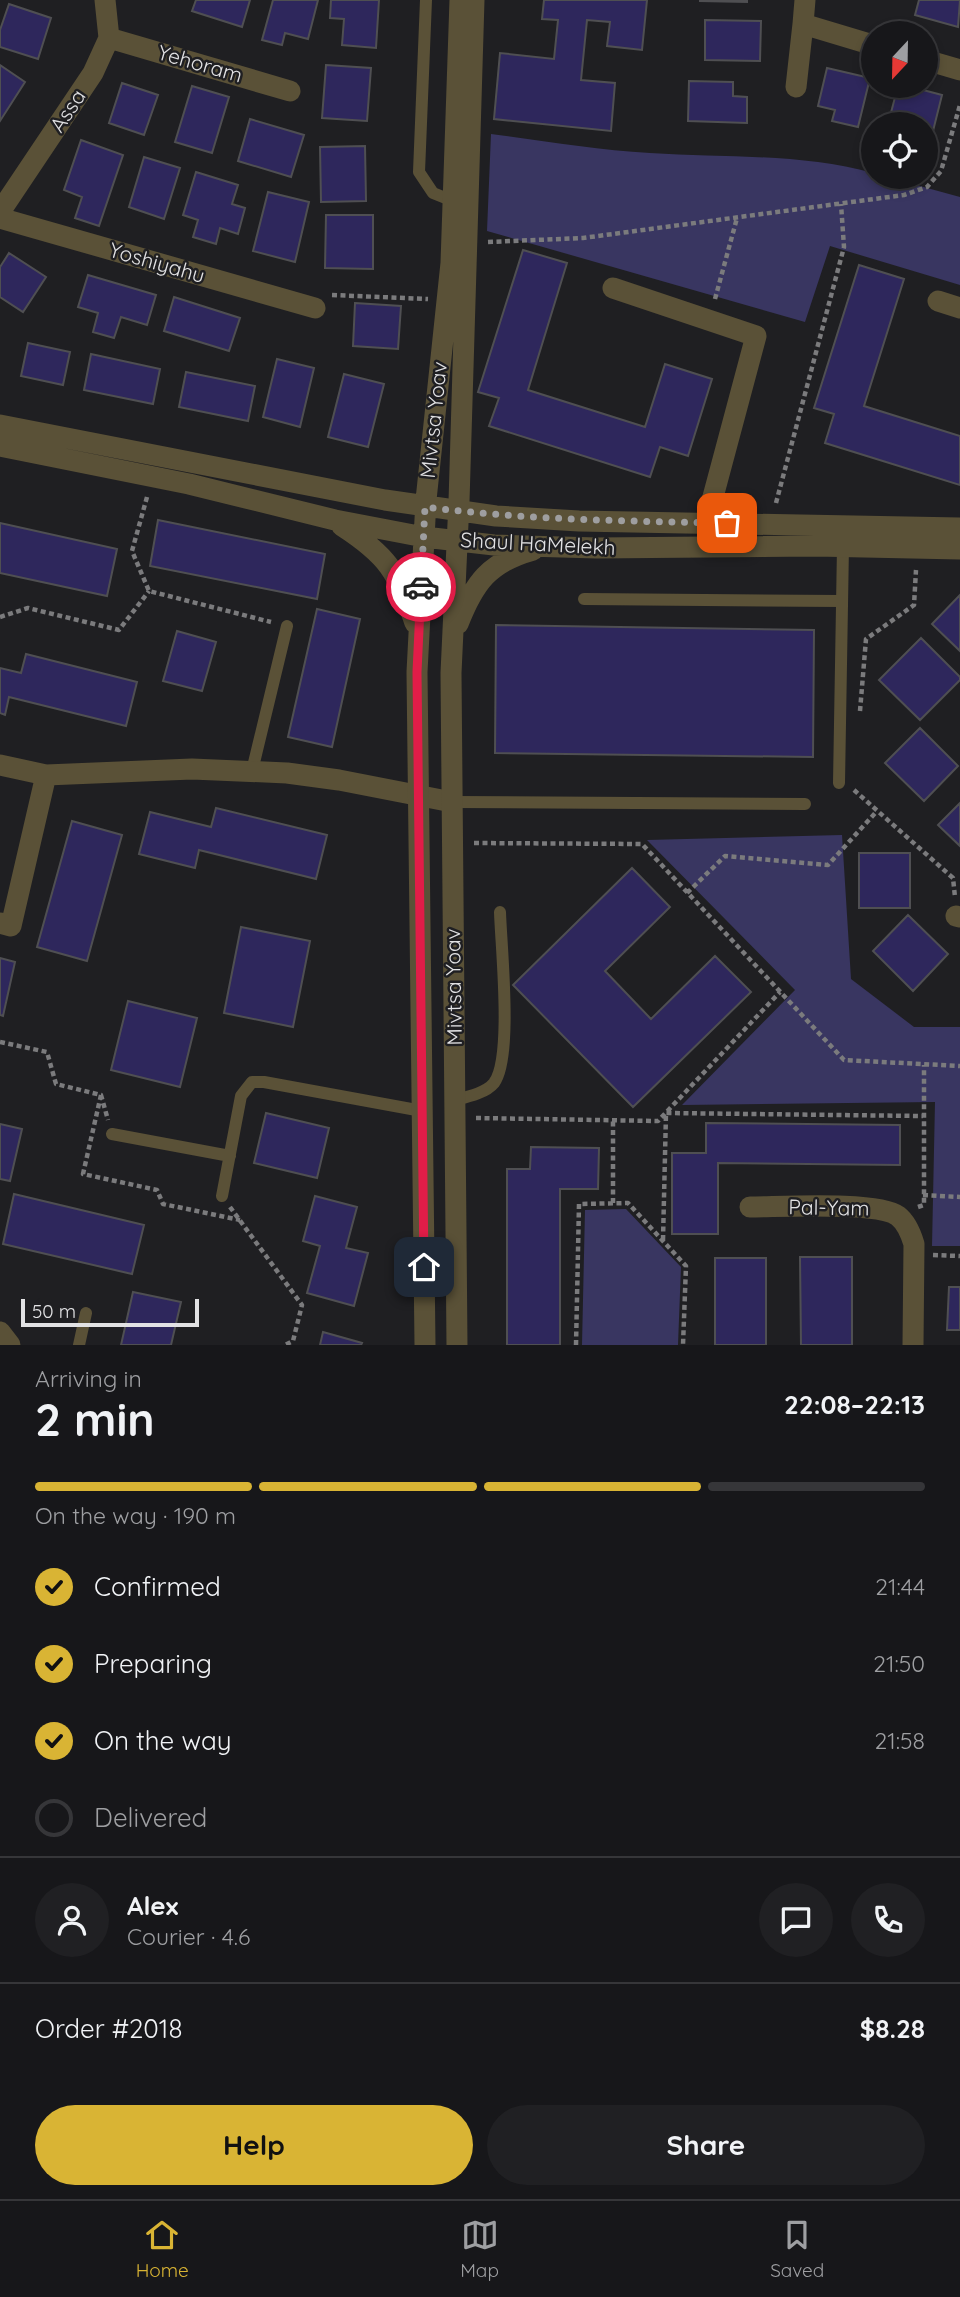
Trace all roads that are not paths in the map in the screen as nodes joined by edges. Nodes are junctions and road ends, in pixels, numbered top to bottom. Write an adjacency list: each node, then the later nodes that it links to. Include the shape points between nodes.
1 (105, 0): 7 (street)
2 (426, 0): 13 (lane, via 419,172 433,193)
3 (460, 0): 13 (street, Mivtsa Yoav)
4 (474, 0): 23 (street, Mivtsa Yoav)
5 (805, 0): 6 (street)
6 (803, 24): 8 (street); 11 (street)
7 (109, 38): 12 (street, Yehoram); 14 (street, Assa, via 93,73)
8 (861, 41)
9 (938, 64): 10 (street)
10 (960, 70)
11 (796, 87)
12 (290, 91)
13 (453, 201): 22 (street, Mivtsa Yoav, via 451,263)
14 (0, 212)
15 (0, 218): 18 (street, Yoshiyahu)
16 (613, 288): 25 (street, via 756,336)
17 (938, 301): 19 (street)
18 (315, 308)
19 (960, 308)
20 (0, 425): 22 (street, Shaul HaMelekh)
21 (0, 446): 24 (street, Shaul HaMelekh)
22 (425, 507): 23 (street, Shaul HaMelekh); 27 (street, Mivtsa Yoav)
23 (458, 512): 25 (street, Shaul HaMelekh, via 579,521); 28 (street, Mivtsa Yoav)
24 (324, 517): 27 (street, Shaul HaMelekh); 35 (street, via 360,538 391,566)
25 (706, 523): 26 (street, Shaul HaMelekh)
26 (960, 528)
27 (424, 537): 28 (street, Shaul HaMelekh); 35 (street, Mivtsa Yoav)
28 (456, 541): 30 (street, Shaul HaMelekh); 36 (street, Mivtsa Yoav)
29 (844, 546): 30 (street, Shaul HaMelekh); 31 (street, Shaul HaMelekh); 33 (lane)
30 (542, 547): 36 (street, via 516,554 481,579)
31 (960, 548)
32 (584, 599): 33 (lane)
33 (842, 601): 40 (lane)
34 (286, 626): 38 (lane)
35 (419, 635): 41 (street, Mivtsa Yoav)
36 (452, 639): 42 (street, Mivtsa Yoav)
37 (0, 765): 39 (street)
38 (252, 771): 39 (street); 41 (street, via 326,778)
39 (46, 775): 45 (street, via 11,926)
40 (839, 783)
41 (419, 795): 42 (street); 47 (street, Mivtsa Yoav)
42 (452, 802): 43 (lane); 46 (street, Mivtsa Yoav)
43 (805, 804)
44 (500, 912): 46 (lane, via 505,1042 500,1067 494,1084)
45 (0, 923)
46 (455, 1109): 57 (street, Mivtsa Yoav)
47 (422, 1111): 49 (lane, via 252,1082 241,1096); 56 (street, Mivtsa Yoav)
48 (112, 1134): 49 (lane)
49 (230, 1156): 50 (lane)
50 (222, 1196)
51 (750, 1207): 58 (street, Pal-Yam, via 872,1208 900,1216 914,1244)
52 (86, 1313): 55 (lane)
53 (0, 1332): 54 (street)
54 (10, 1345)
55 (79, 1345)
56 (425, 1345)
57 (457, 1345)
58 (913, 1345)

